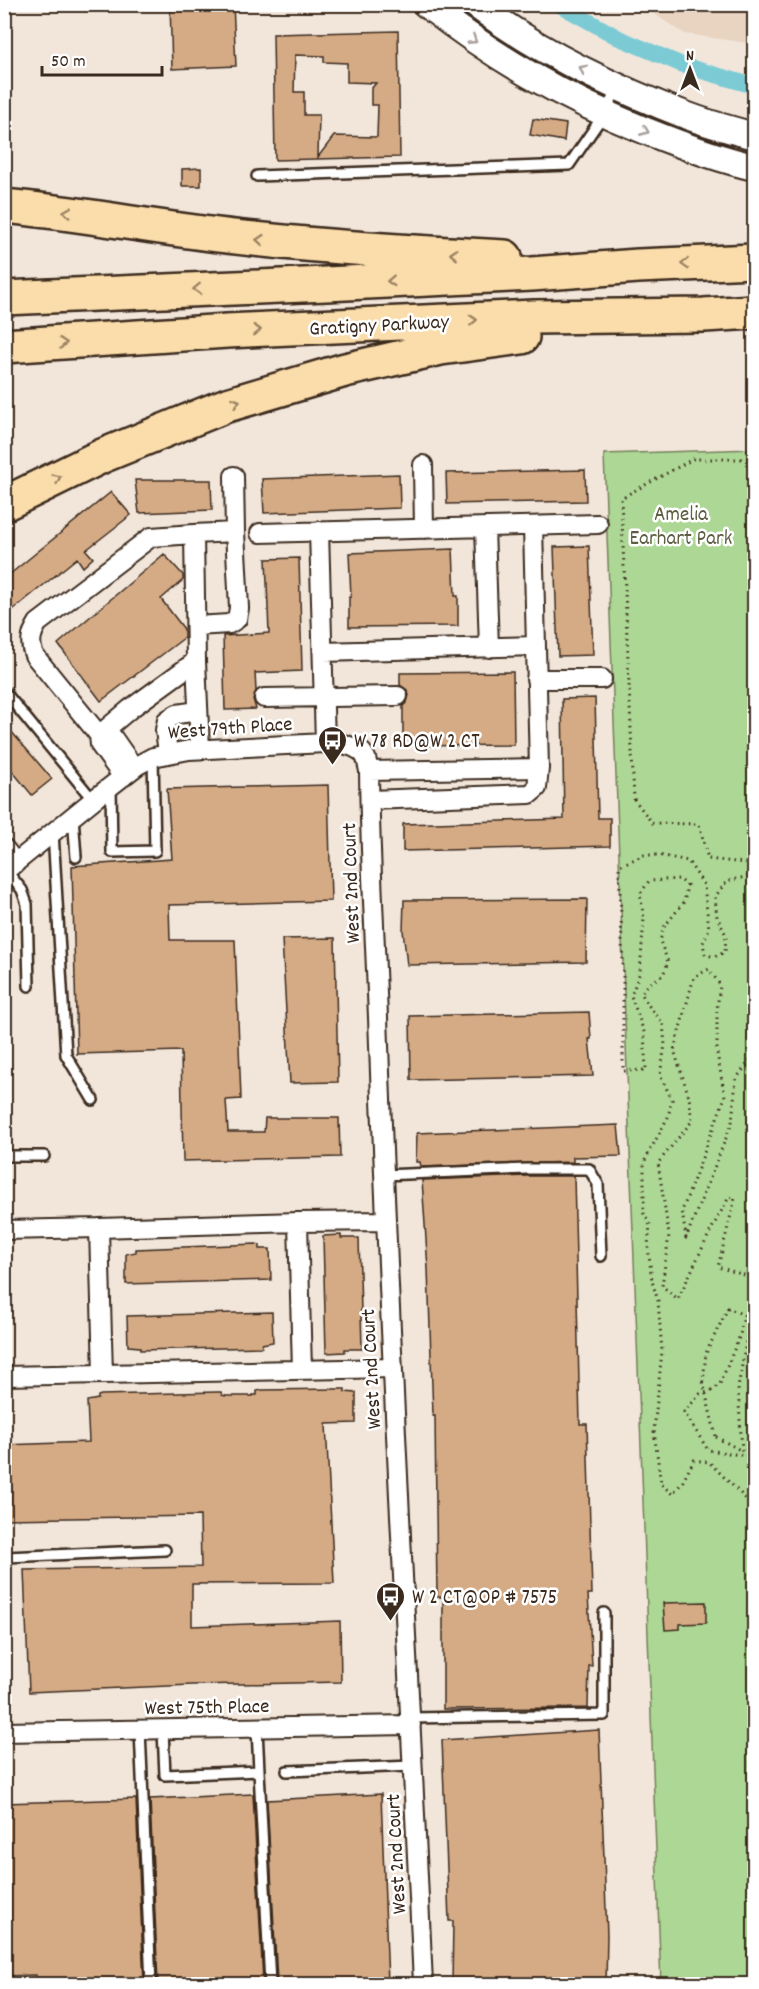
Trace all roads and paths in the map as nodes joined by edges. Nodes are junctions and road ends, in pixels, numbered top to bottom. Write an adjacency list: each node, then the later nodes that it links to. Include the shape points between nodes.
1 (426, 4): 4 (main road, one-way to 4, via 535,80)
2 (475, 4): 3 (main road, one-way to 2, via 548,51)
3 (618, 87): 4 (lane); 5 (main road, via 690,117)
4 (604, 114): 6 (main road, one-way to 6, via 679,144); 7 (lane, via 569,165)
5 (754, 136)
6 (754, 167)
7 (257, 176)
8 (4, 206): 10 (highway, one-way to 8, via 252,239)
9 (754, 261): 10 (highway, Gratigny Parkway, one-way to 10)
10 (639, 266): 11 (highway, Gratigny Parkway, one-way to 11, via 497,276)
11 (4, 297)
12 (754, 312): 13 (highway, Gratigny Parkway)
13 (704, 315): 14 (highway, Gratigny Parkway, one-way to 13, via 534,317); 18 (highway, one-way to 13, via 102,456 227,405 345,370 441,348 517,337 612,331)
14 (4, 346)
15 (754, 459): 54 (path, via 693,459 621,498 634,799 652,823 699,824 708,859)
16 (423, 465): 22 (street)
17 (234, 476): 24 (street)
18 (4, 504)
19 (598, 524): 20 (street)
20 (533, 526): 21 (street); 28 (street)
21 (485, 527): 22 (street); 29 (street)
22 (424, 529): 23 (street)
23 (319, 531): 25 (street); 30 (street)
24 (236, 532): 26 (street); 27 (street, via 237,619 230,624)
25 (260, 533)
26 (194, 534): 27 (street); 39 (street, via 151,537 35,628 30,642 34,655)
27 (196, 626): 31 (street)
28 (535, 646): 29 (street); 32 (street)
29 (489, 648): 30 (street)
30 (323, 652): 36 (street)
31 (196, 661): 38 (street); 39 (street)
32 (536, 679): 33 (street); 44 (street)
33 (602, 679)
34 (4, 691): 48 (lane)
35 (398, 696): 36 (street)
36 (325, 697): 37 (street); 40 (street)
37 (264, 698)
38 (198, 711): 41 (street); 43 (street, via 167,720 165,730)
39 (99, 735): 43 (street, via 100,745)
40 (325, 743): 41 (street, West 79th Place); 42 (street, West 79th Place, via 344,744)
41 (200, 749): 43 (street, West 79th Place)
42 (362, 752): 46 (street, West 2nd Court)
43 (138, 768): 43 (lane, via 155,851 112,852); 48 (street)
44 (539, 768): 45 (street); 47 (street, via 537,788 530,794)
45 (411, 770): 46 (street); 47 (street)
46 (369, 771): 49 (street, West 2nd Court)
47 (412, 799): 49 (street)
48 (93, 800): 50 (street)
49 (370, 800): 64 (street, West 2nd Court)
50 (73, 816): 51 (street); 53 (lane)
51 (53, 832): 55 (street); 61 (lane, via 66,1055)
52 (4, 848): 55 (street)
53 (76, 857)
54 (754, 864)
55 (9, 868): 58 (lane, via 27,904)
56 (754, 874): 77 (path, via 727,881 715,897 717,917 726,935 725,952 714,957 705,954 703,943 709,929 704,885 688,861 644,855 619,866 623,1071 646,1070 644,1032 631,996 640,972 644,918 640,894 649,881 679,879 687,885 684,902 664,927 660,941 668,962 663,975 641,993 663,1023 665,1045 660,1075 672,1100 668,1117 644,1162 644,1214 650,1225 648,1246 662,1351 654,1431 661,1484 672,1494 694,1460 709,1462 751,1504)
57 (754, 954): 59 (path)
58 (29, 986)
59 (754, 990)
60 (754, 1055): 70 (path, via 736,1079 732,1123 686,1238 682,1211 725,1097 717,1053 720,985 709,969 694,977 674,1050 689,1096 692,1121 658,1163 669,1235 662,1286 678,1299 729,1197 735,1198 717,1267)
61 (93, 1100)
62 (4, 1156): 63 (lane)
63 (44, 1156)
64 (383, 1175): 65 (street, West 2nd Court); 69 (lane, via 589,1169 598,1184)
65 (386, 1221): 66 (street); 72 (street, West 2nd Court)
66 (298, 1222): 67 (street); 73 (street)
67 (99, 1228): 68 (street); 74 (street)
68 (4, 1230)
69 (601, 1256)
70 (754, 1278)
71 (754, 1296): 76 (path, bridge, via 738,1388 742,1450 716,1437 703,1382 706,1353 728,1308 744,1315 720,1384 711,1391 700,1394 684,1412 708,1450)
72 (392, 1368): 73 (street); 81 (street, West 2nd Court)
73 (302, 1370): 74 (street)
74 (103, 1374): 75 (street)
75 (4, 1376)
76 (754, 1457)
77 (754, 1502)
78 (165, 1550): 79 (lane, via 6,1557)
79 (4, 1566)
80 (604, 1613): 81 (lane, via 603,1715)
81 (411, 1722): 82 (street, West 75th Place); 86 (street, West 2nd Court)
82 (257, 1728): 84 (street, West 75th Place); 87 (lane)
83 (140, 1730): 84 (street, West 75th Place); 85 (street, West 75th Place); 89 (lane)
84 (163, 1730): 87 (lane, via 165,1775)
85 (4, 1732)
86 (413, 1766): 88 (lane); 91 (street, West 2nd Court)
87 (259, 1771): 90 (lane)
88 (287, 1772)
89 (151, 1984)
90 (270, 1984)
91 (423, 1984)

